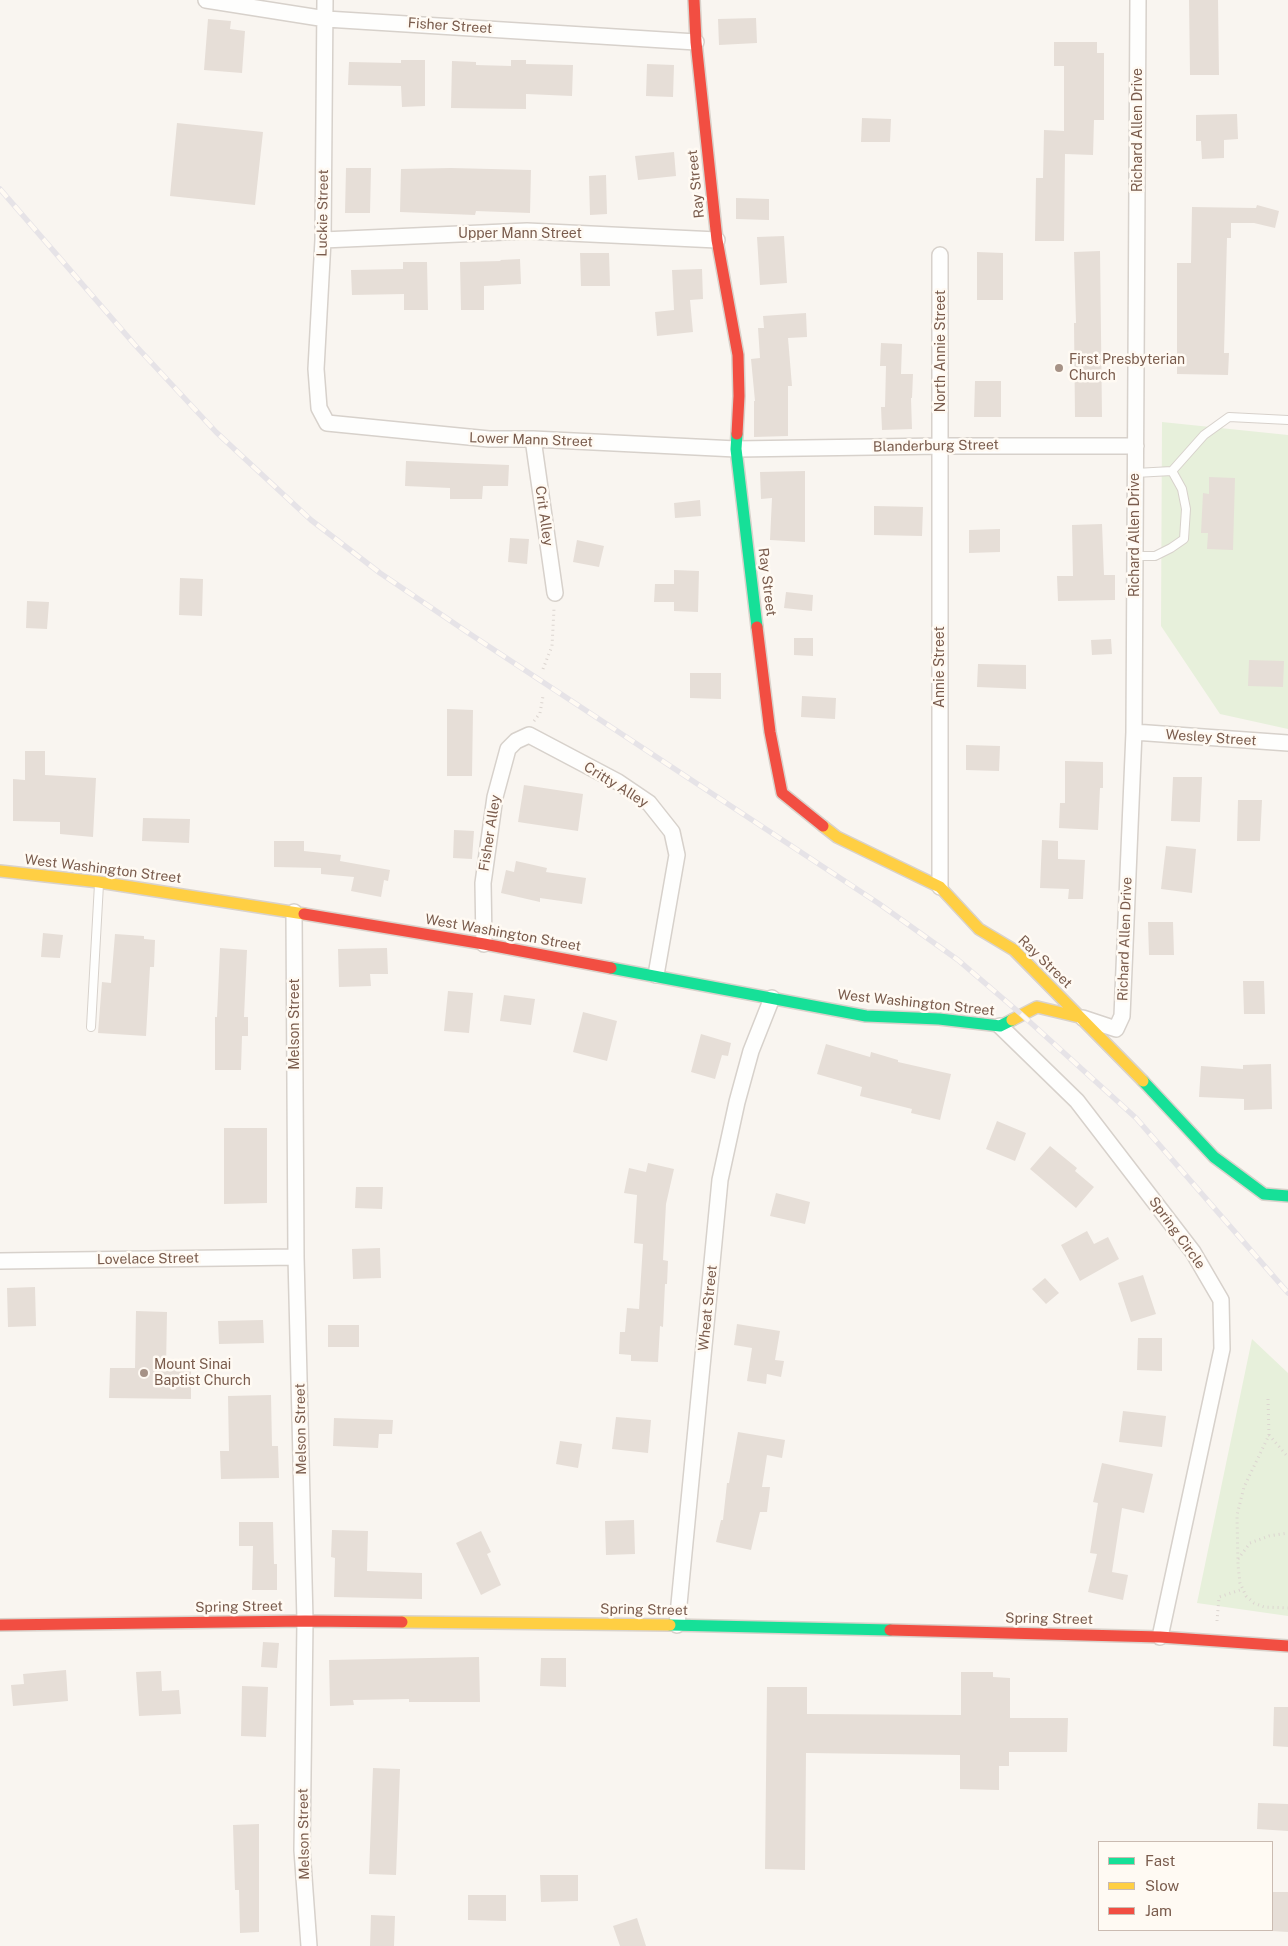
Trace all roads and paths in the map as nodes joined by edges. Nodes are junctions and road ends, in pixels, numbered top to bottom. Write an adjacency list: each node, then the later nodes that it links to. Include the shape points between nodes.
1 (206, 0): 5 (street, Fisher Street)
2 (325, 0): 5 (street, Luckie Street)
3 (694, 0): 6 (street, Ray Street)
4 (1138, 0): 14 (street, Richard Allen Drive)
5 (326, 19): 6 (street, Fisher Street); 7 (street, Luckie Street)
6 (696, 42): 8 (street, Ray Street)
7 (323, 240): 8 (street, Upper Mann Street, via 527,231); 11 (street, Luckie Street, via 316,369 319,408)
8 (717, 240): 15 (street, Ray Street, via 738,355)
9 (940, 256): 13 (street, North Annie Street)
10 (1288, 420): 16 (lane, via 1229,417 1204,435)
11 (327, 423): 12 (street, Lower Mann Street, via 489,440)
12 (533, 440): 15 (street, Lower Mann Street); 19 (street, Crit Alley)
13 (941, 446): 14 (street, Blanderburg Street); 15 (street, Blanderburg Street); 27 (street, Annie Street)
14 (1136, 446): 17 (street, Richard Allen Drive)
15 (736, 449): 27 (street, Ray Street, via 770,732 782,793 837,837)
16 (1172, 471): 17 (lane); 18 (lane, via 1182,488 1186,509 1184,539 1155,556)
17 (1135, 473): 18 (street, Richard Allen Drive)
18 (1135, 556): 22 (street, Richard Allen Drive)
19 (555, 593): 20 (path, via 552,646)
20 (543, 670)
21 (543, 696): 23 (path, via 540,713)
22 (1134, 732): 24 (street, Wesley Street); 32 (street, Richard Allen Drive, via 1122,1016 1116,1029)
23 (530, 735): 29 (street, Fisher Alley, via 508,749 494,797 483,883); 30 (street, Critty Alley, via 649,802 672,832 677,855)
24 (1288, 743)
25 (0, 871): 26 (street, West Washington Street)
26 (99, 882): 28 (street, West Washington Street); 34 (lane)
27 (940, 888): 32 (street, Ray Street, via 980,929 1014,950)
28 (294, 912): 29 (street, West Washington Street); 36 (street, Melson Street)
29 (484, 944): 30 (street, West Washington Street)
30 (656, 976): 31 (street, West Washington Street)
31 (772, 998): 33 (street, West Washington Street, via 866,1016); 47 (street, Wheat Street, via 751,1051 720,1180)
32 (1079, 1017): 33 (street, via 1037,1007); 35 (street, via 1214,1157 1264,1194)
33 (1000, 1026): 48 (street, Spring Circle, via 1078,1101 1193,1252 1220,1300 1222,1349)
34 (91, 1027)
35 (1288, 1196)
36 (296, 1257): 37 (street, Lovelace Street); 45 (street, Melson Street)
37 (0, 1261)
38 (1268, 1399): 39 (path)
39 (1269, 1436): 40 (path); 42 (path, via 1244,1487 1237,1515)
40 (1288, 1457)
41 (1288, 1533): 42 (path, via 1250,1543)
42 (1237, 1560): 43 (path)
43 (1243, 1589): 44 (path, via 1254,1603 1264,1607); 49 (path, via 1219,1597)
44 (1288, 1608)
45 (305, 1621): 46 (street, Spring Street); 47 (street, Spring Street); 51 (street, Melson Street, via 302,1850)
46 (0, 1625)
47 (677, 1625): 48 (street, Spring Street)
48 (1160, 1637): 49 (street, Spring Street)
49 (1216, 1641): 50 (street, Spring Street)
50 (1288, 1646)
51 (309, 1946)

